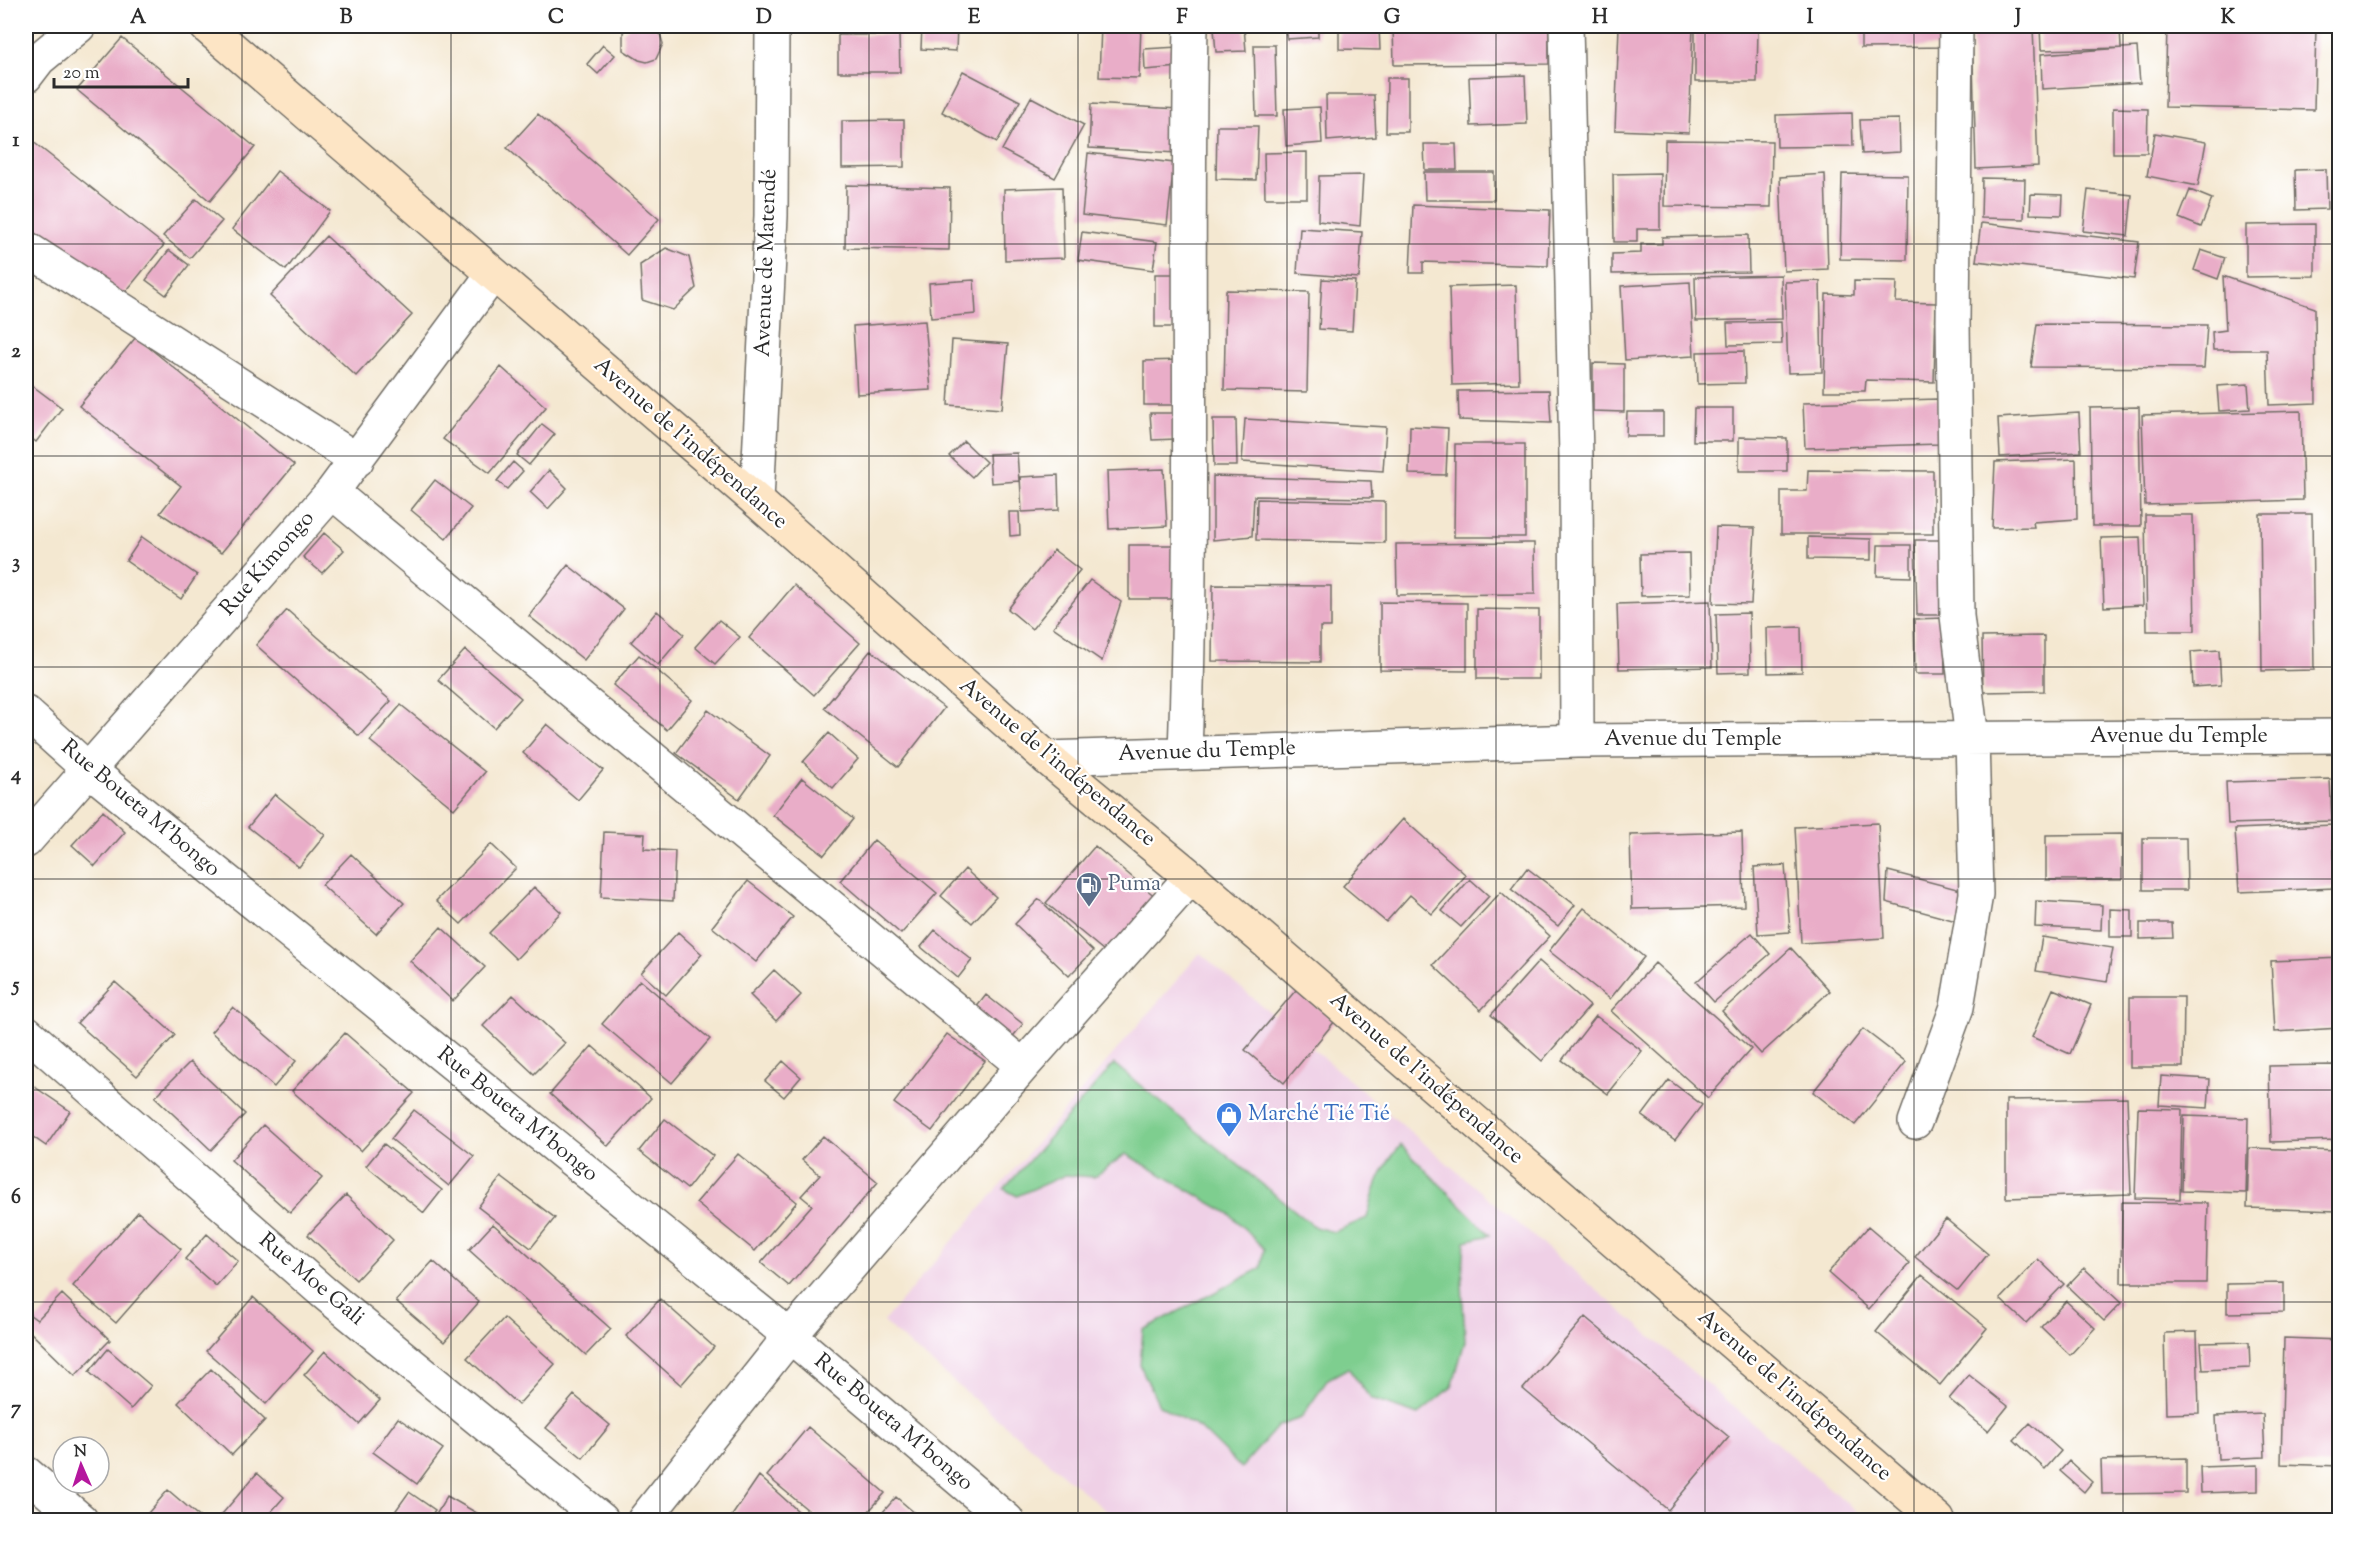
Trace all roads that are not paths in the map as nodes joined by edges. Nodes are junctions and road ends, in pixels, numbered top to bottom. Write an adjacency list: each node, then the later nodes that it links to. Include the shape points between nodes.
1 (79, 26): 7 (street, via 39,59)
2 (206, 26): 9 (street, Avenue de l'indépendance)
3 (772, 26): 12 (street, Avenue de Matendé, via 771,216)
4 (1191, 26): 17 (street, via 1191,603)
5 (1566, 26): 16 (street, via 1576,457)
6 (1956, 26): 15 (street, via 1953,322 1957,616)
7 (26, 76)
8 (26, 248): 10 (street)
9 (493, 274): 10 (street, Rue Kimongo); 12 (street, Avenue de l'indépendance)
10 (357, 459): 11 (street, Rue Kimongo)
11 (332, 492): 19 (street, Rue Kimongo); 23 (street)
12 (757, 501): 18 (street, Avenue de l'indépendance)
13 (26, 713): 19 (street, Rue Boueta M'bongo)
14 (2340, 736): 15 (street, Avenue du Temple)
15 (1972, 738): 16 (street, Avenue du Temple); 24 (street, via 1976,894 1969,949 1957,1007)
16 (1577, 741): 17 (street, Avenue du Temple)
17 (1185, 752): 18 (street, Avenue du Temple)
18 (1047, 758): 21 (street, Avenue de l'indépendance)
19 (88, 770): 20 (street, Rue Kimongo); 25 (street, Rue Boueta M'bongo)
20 (26, 841)
21 (1191, 877): 23 (street); 31 (street, Avenue de l'indépendance)
22 (26, 1032): 28 (street, Rue Moe Gali, via 323,1292)
23 (1023, 1066): 25 (street)
24 (1915, 1122)
25 (790, 1336): 29 (street); 30 (street, Rue Boueta M'bongo)
26 (26, 1473): 27 (street)
27 (81, 1521)
28 (602, 1521)
29 (644, 1521)
30 (1007, 1521)
31 (1938, 1521)

